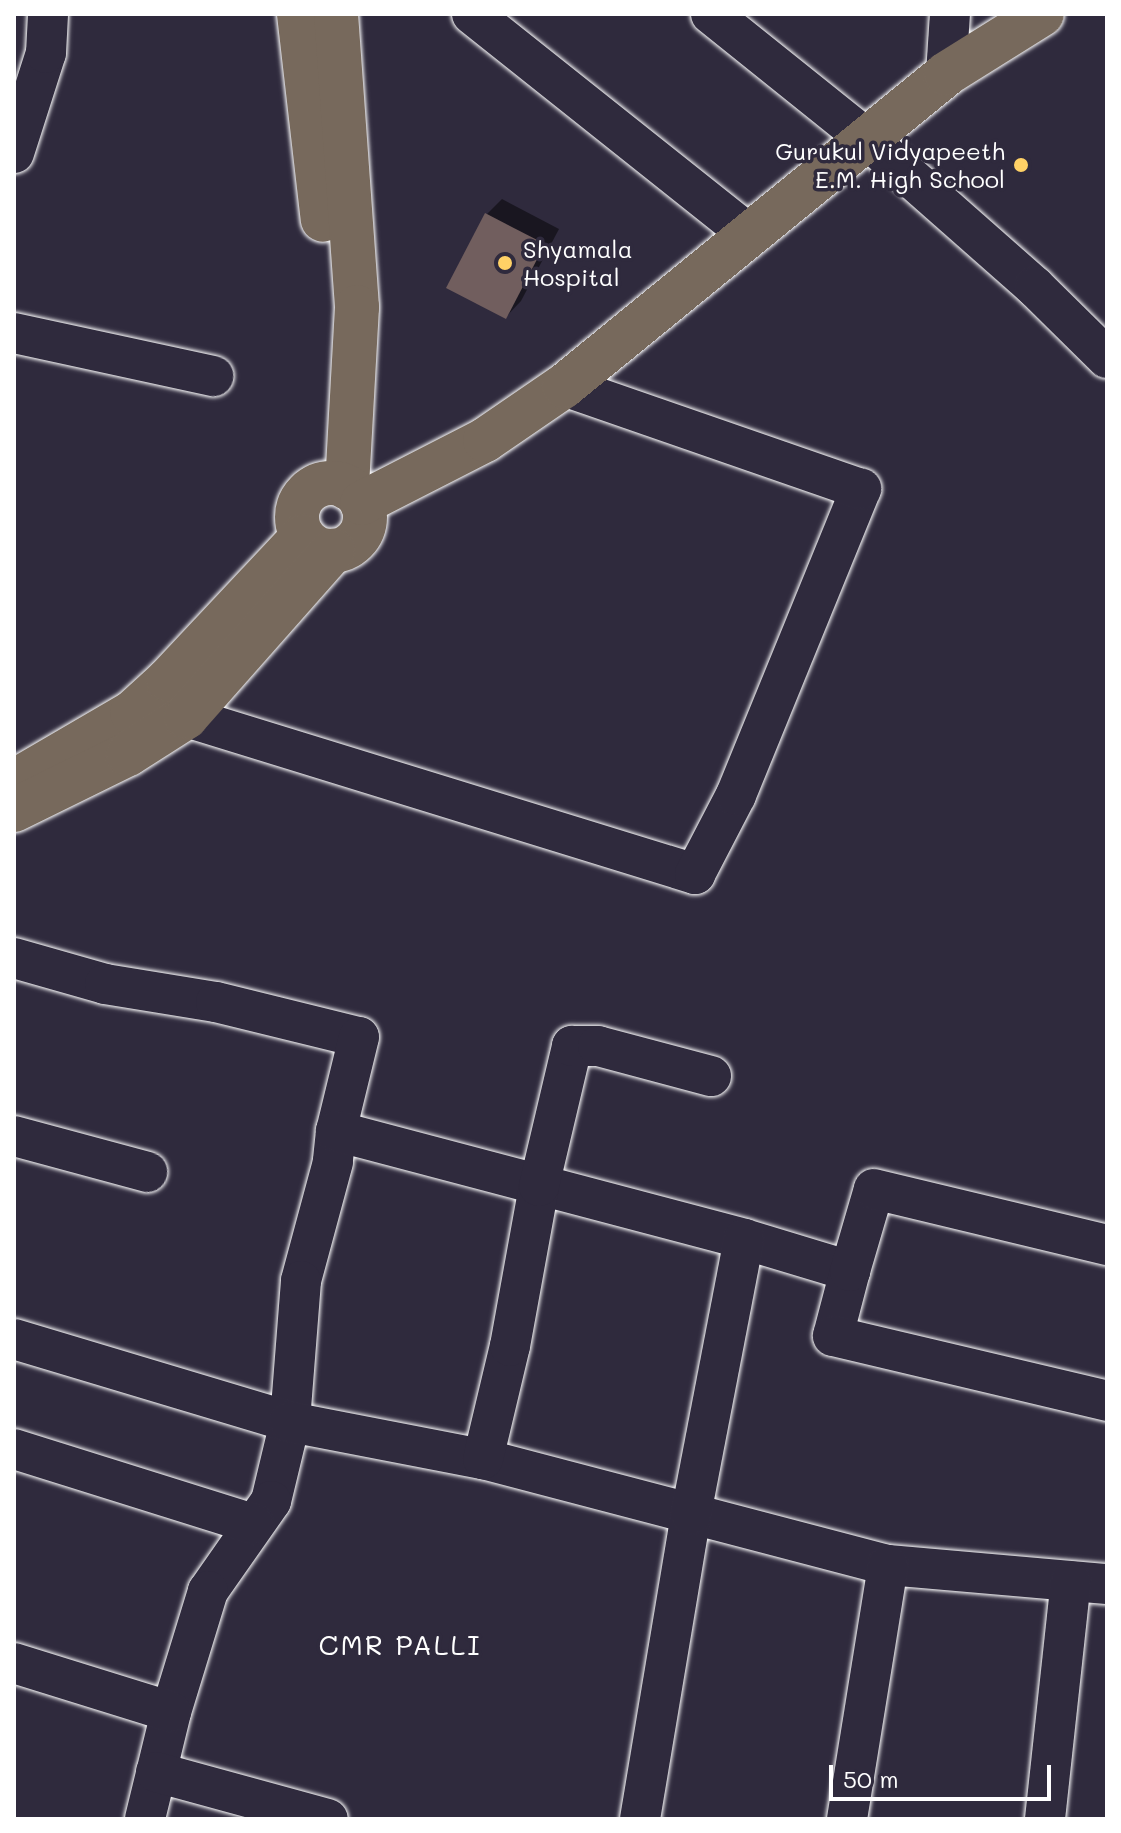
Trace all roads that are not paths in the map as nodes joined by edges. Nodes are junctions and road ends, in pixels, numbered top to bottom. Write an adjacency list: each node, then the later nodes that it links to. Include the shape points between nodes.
1 (299, 14): 12 (main road)
2 (336, 14): 12 (main road)
3 (472, 14): 11 (street)
4 (950, 14): 8 (street)
5 (1042, 14): 8 (main road)
6 (722, 17): 9 (street)
7 (36, 20): 10 (street, via 46,53)
8 (946, 74): 9 (main road)
9 (866, 138): 11 (main road); 14 (street)
10 (14, 153)
11 (750, 235): 16 (main road)
12 (339, 241): 17 (main road, via 329,289)
13 (14, 333): 15 (street)
14 (1107, 358)
15 (213, 376)
16 (564, 386): 17 (main road, via 485,440); 19 (street, via 861,489 736,795 695,874)
17 (343, 492): 18 (main road, via 306,494 300,504 299,526); 18 (main road, via 365,524 345,549)
18 (318, 544): 19 (main road); 20 (main road, via 132,713)
19 (186, 717): 21 (main road, via 128,754)
20 (14, 780)
21 (14, 810)
22 (14, 958): 24 (street, via 105,984 216,1002 359,1037)
23 (711, 1076): 27 (street, via 598,1046 572,1046)
24 (336, 1131): 27 (street); 33 (street, via 333,1162 301,1281)
25 (14, 1136): 26 (street)
26 (147, 1172)
27 (539, 1186): 28 (street); 35 (street)
28 (744, 1239): 30 (street); 36 (street)
29 (1107, 1245): 30 (street, via 874,1189)
30 (850, 1271): 32 (street, via 833,1336)
31 (14, 1339): 33 (street)
32 (1107, 1401)
33 (290, 1422): 35 (street); 37 (street, via 271,1501)
34 (14, 1449): 37 (street)
35 (483, 1459): 36 (street)
36 (691, 1514): 38 (street); 45 (street)
37 (254, 1524): 41 (street, via 208,1591)
38 (888, 1565): 39 (street); 46 (street)
39 (1089, 1583): 47 (street)
40 (14, 1663): 41 (street)
41 (171, 1712): 42 (street)
42 (156, 1772): 43 (street); 44 (street)
43 (145, 1819)
44 (328, 1819)
45 (640, 1819)
46 (847, 1819)
47 (1045, 1819)

